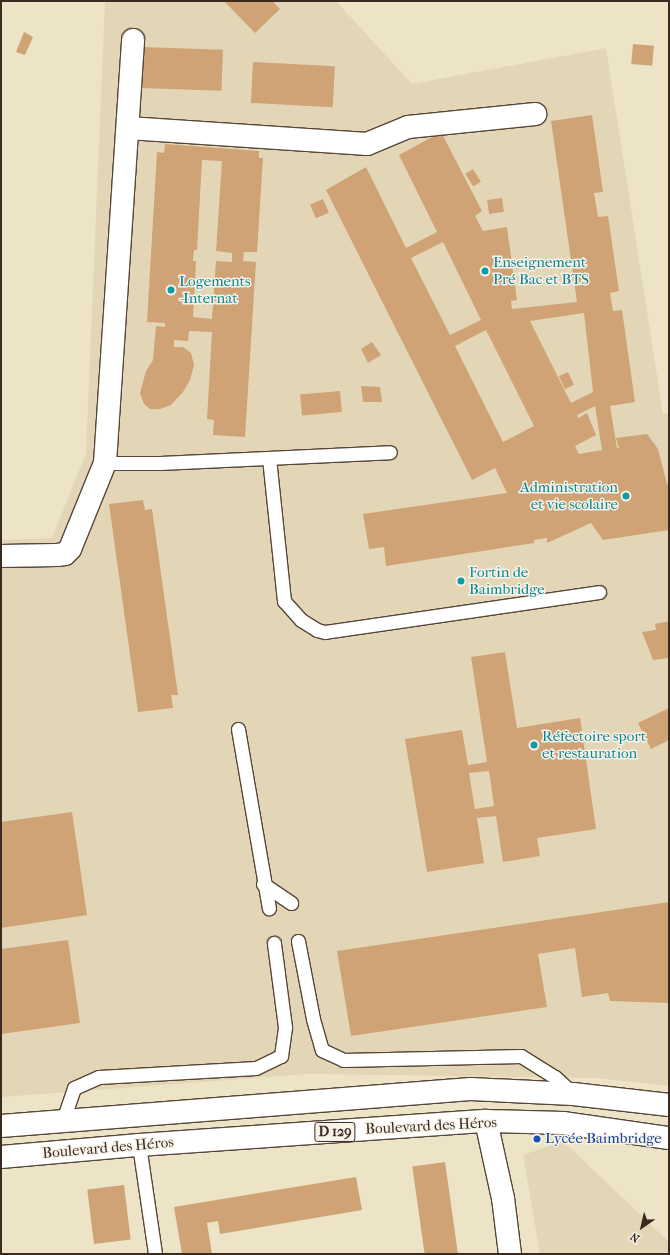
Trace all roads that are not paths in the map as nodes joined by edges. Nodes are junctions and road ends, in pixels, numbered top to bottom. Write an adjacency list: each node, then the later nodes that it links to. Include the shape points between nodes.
1 (133, 40): 3 (main road)
2 (535, 114): 3 (main road, via 408,127 367,144)
3 (128, 128): 6 (main road)
4 (390, 452): 5 (lane)
5 (269, 458): 6 (lane); 8 (lane, via 284,601 301,620 317,630 325,632)
6 (105, 463): 7 (main road, via 70,550 65,554)
7 (1, 556)
8 (599, 592)
9 (238, 729): 10 (lane)
10 (263, 884): 11 (lane); 12 (lane)
11 (291, 903)
12 (269, 908)
13 (298, 941): 15 (lane, via 313,1019 322,1050 342,1060 521,1056 555,1077)
14 (274, 943): 17 (lane, via 286,1027 281,1056 256,1068 99,1077 74,1088)
15 (573, 1094): 16 (main road, Boulevard des Héros / D 129); 17 (main road, Boulevard des Héros / D 129, via 471,1089)
16 (669, 1105)
17 (63, 1120): 19 (main road, Boulevard des Héros / D 129)
18 (486, 1121): 20 (main road, Boulevard des Héros / D 129, via 563,1123); 21 (main road, Boulevard des Héros / D 129); 24 (main road, via 503,1198)
19 (1, 1126)
20 (669, 1138)
21 (139, 1145): 22 (main road, Boulevard des Héros / D 129); 23 (lane)
22 (1, 1157)
23 (155, 1254)
24 (510, 1254)

